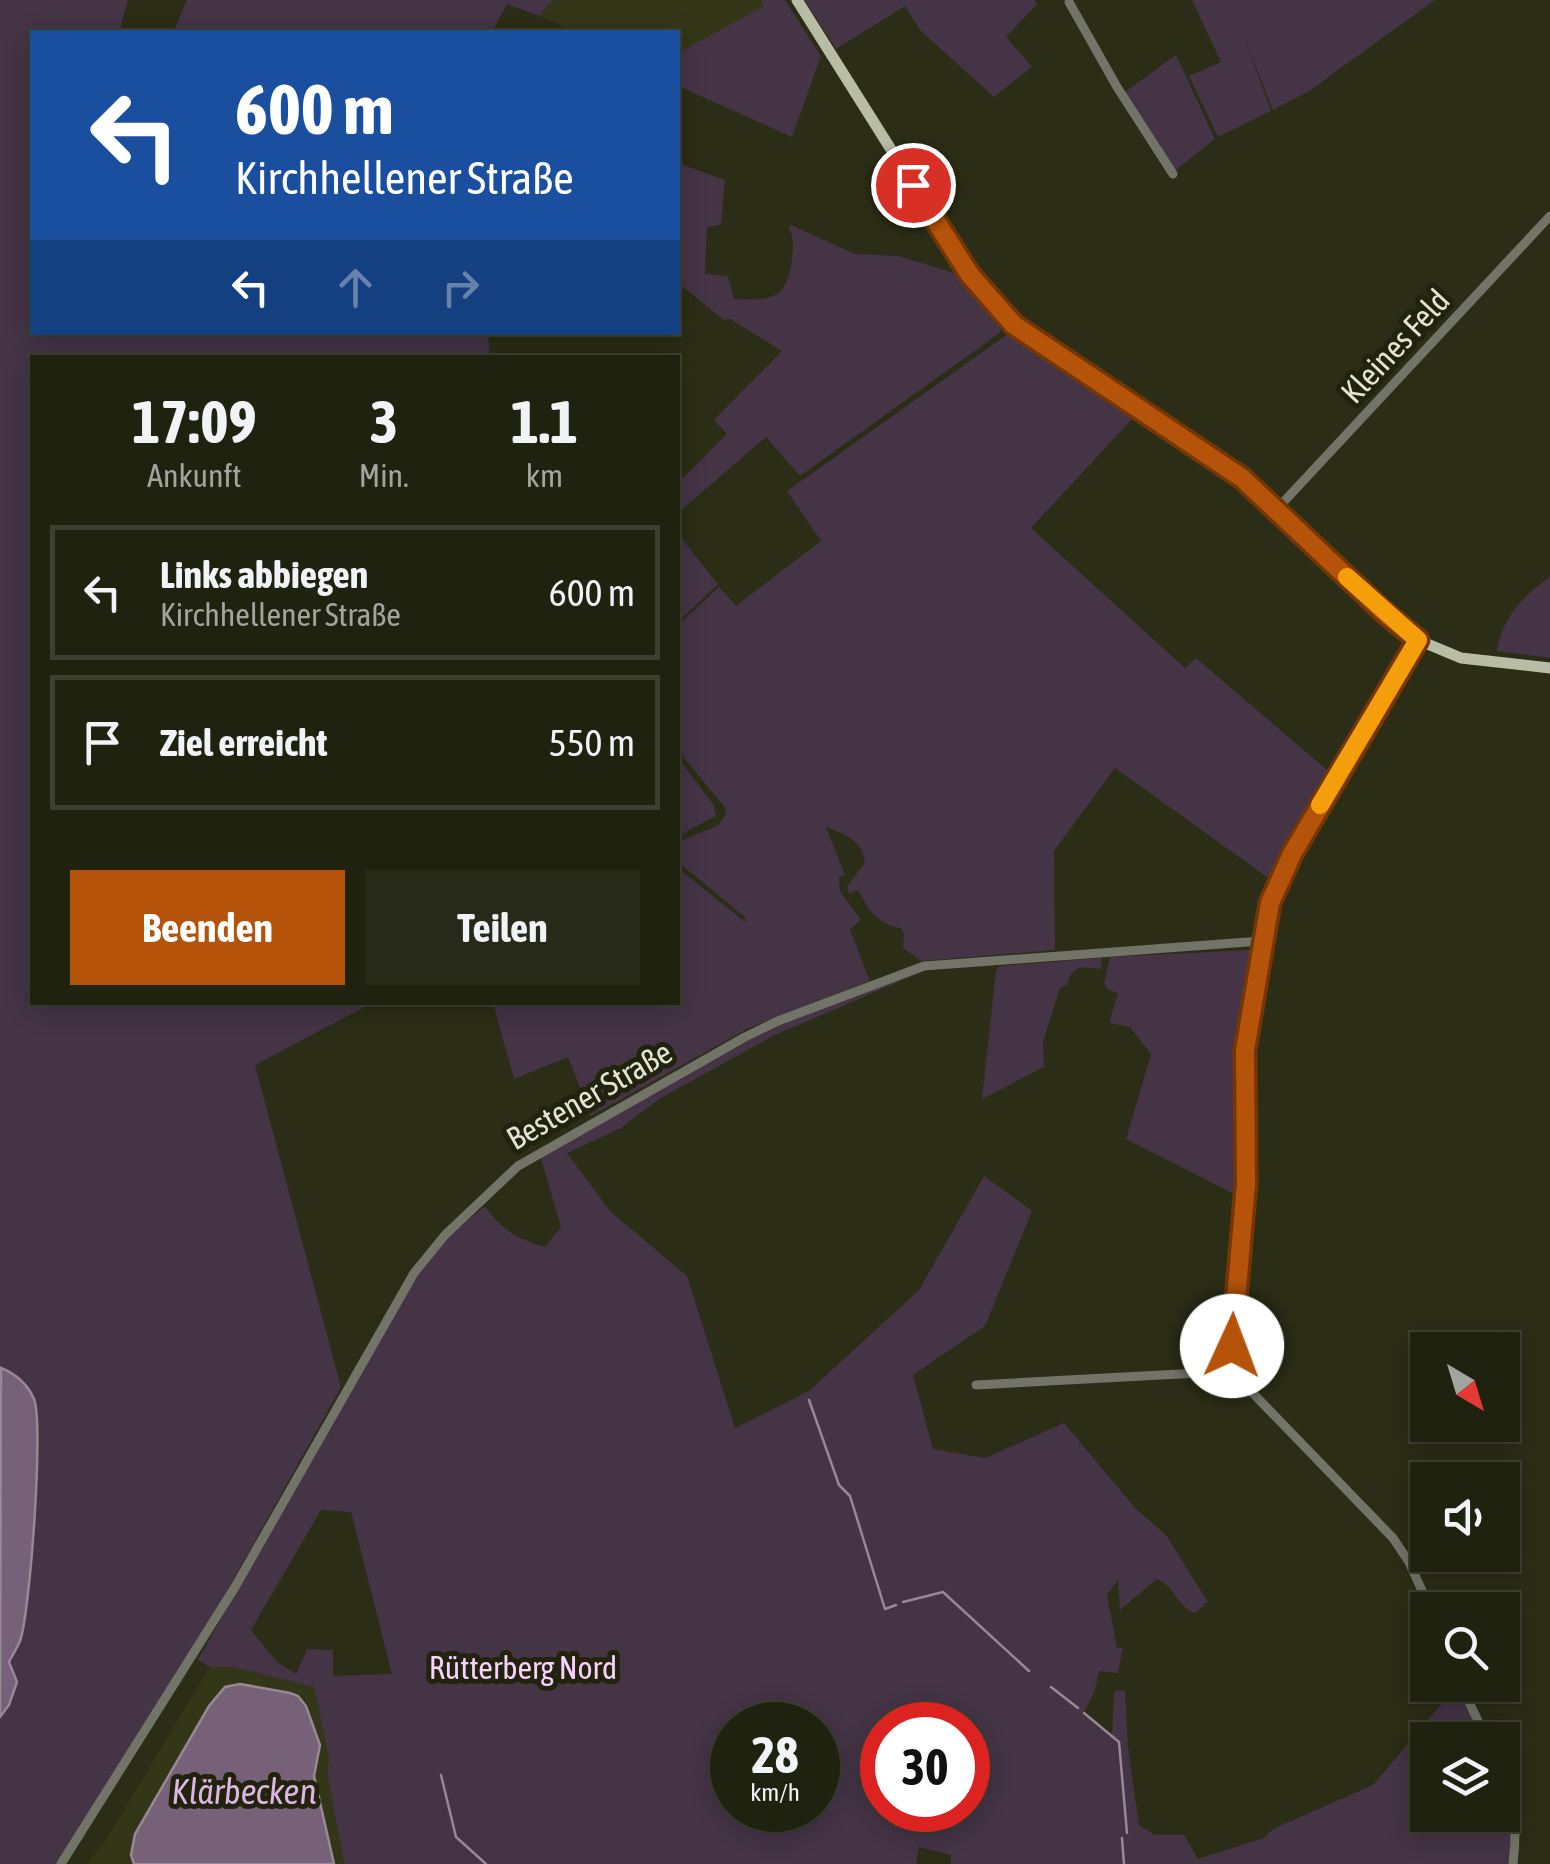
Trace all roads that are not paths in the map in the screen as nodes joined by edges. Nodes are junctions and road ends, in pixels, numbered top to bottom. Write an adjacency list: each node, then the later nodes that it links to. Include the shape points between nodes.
1 (797, 0): 5 (main road, via 970,275 1005,317 1242,478)
2 (1069, 2): 3 (street)
3 (1172, 174)
4 (1550, 216): 5 (street, Kleines Feld)
5 (1276, 510): 6 (main road)
6 (1418, 640): 7 (main road, via 1461,658); 8 (street, via 1276,884)
7 (1550, 668)
8 (1261, 941): 9 (street, via 1245,1050 1246,1184 1231,1327); 13 (street, Bestener Straße, via 924,966 745,1037 518,1166 408,1282 235,1588)
9 (1236, 1371): 10 (street); 11 (street, via 1393,1538)
10 (976, 1386)
11 (1422, 1592)
12 (1514, 1832): 14 (street)
13 (61, 1864)
14 (1513, 1864)

